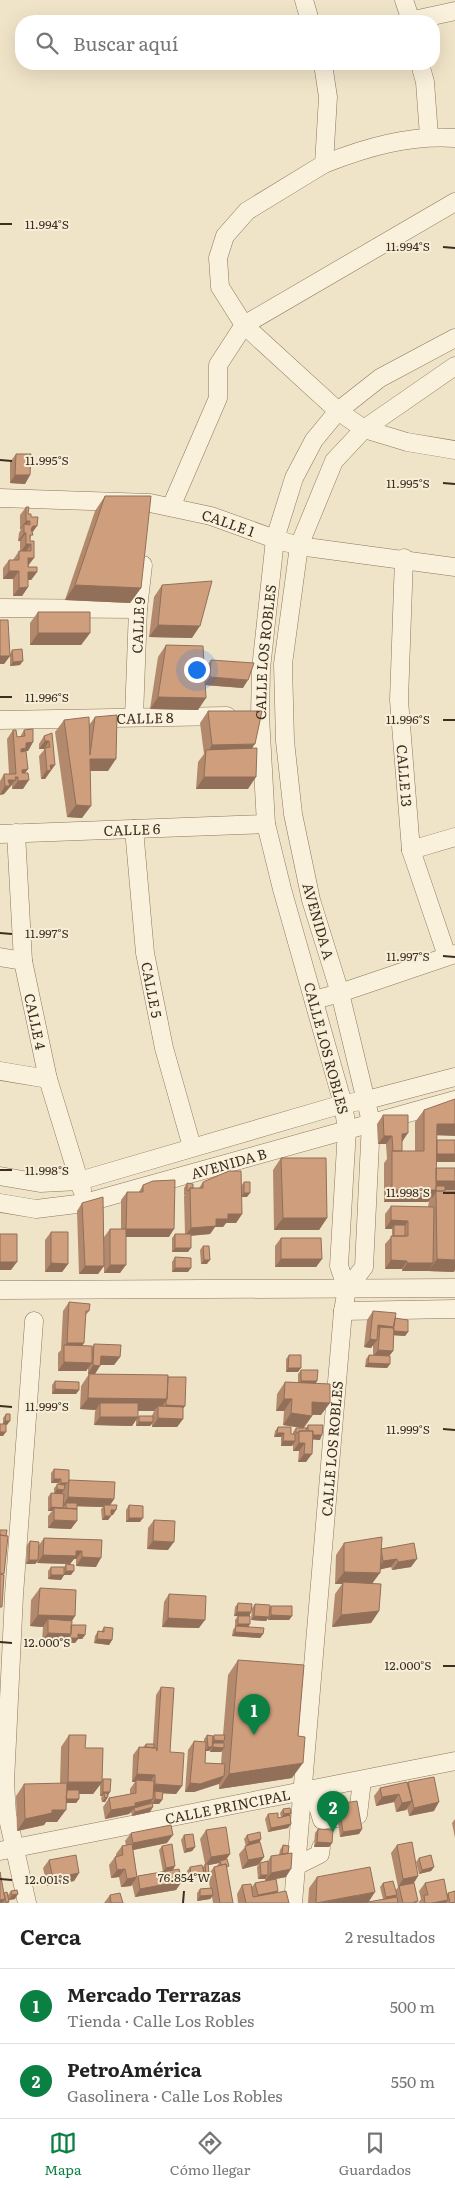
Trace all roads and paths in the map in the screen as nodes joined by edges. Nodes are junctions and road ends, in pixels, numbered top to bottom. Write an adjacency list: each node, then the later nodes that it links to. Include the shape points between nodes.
1 (304, 0): 4 (street)
2 (404, 0): 5 (street)
3 (455, 10): 6 (street)
4 (308, 15)
5 (408, 15)
6 (435, 15)
7 (324, 70): 11 (street, via 328,97)
8 (422, 70): 9 (street)
9 (430, 136): 10 (street); 11 (street, via 366,148)
10 (455, 138)
11 (324, 164): 13 (street, via 247,211 225,236 218,258 220,287)
12 (455, 202): 13 (street)
13 (244, 325): 16 (street); 21 (street, via 218,365 218,398)
14 (455, 338): 16 (street, CALLE LOS ROBLES, via 380,378)
15 (455, 366): 17 (street, AVENIDA A)
16 (338, 411): 17 (street); 23 (street, CALLE LOS ROBLES, via 314,440 294,478)
17 (364, 429): 18 (street, via 407,442); 24 (street, AVENIDA A, via 334,461)
18 (455, 450)
19 (0, 498): 20 (street, CALLE 1)
20 (150, 502): 21 (street, CALLE 1); 22 (street)
21 (171, 507): 23 (street, CALLE 1, via 211,516)
22 (148, 522)
23 (275, 539): 24 (street, CALLE 1); 30 (street, CALLE LOS ROBLES, via 261,669)
24 (299, 546): 26 (street, CALLE 1); 41 (street, AVENIDA A, via 283,664 285,741 293,814 311,900)
25 (145, 551): 29 (street, CALLE 9)
26 (404, 558): 27 (street, CALLE 1); 37 (street, CALLE 13, via 399,700)
27 (455, 566)
28 (0, 608): 29 (street)
29 (138, 608): 31 (street, CALLE 9)
30 (260, 716): 31 (street, CALLE 8); 33 (street, CALLE LOS ROBLES)
31 (134, 717): 32 (street, CALLE 8)
32 (0, 720)
33 (266, 824): 34 (street, CALLE 6); 42 (street, CALLE LOS ROBLES)
34 (134, 829): 35 (street, CALLE 6); 51 (street, CALLE 5, via 145,953 164,1048)
35 (8, 834): 40 (street, CALLE 4)
36 (455, 837): 37 (street)
37 (411, 850): 38 (street, CALLE 13)
38 (451, 955): 41 (street)
39 (0, 957): 40 (street)
40 (23, 961): 45 (street, CALLE 4)
41 (340, 993): 42 (street); 46 (street, AVENIDA A)
42 (314, 1000): 48 (street, CALLE LOS ROBLES)
43 (0, 1071): 45 (street)
44 (455, 1077): 46 (street, AVENIDA B)
45 (48, 1079): 53 (street, CALLE 4)
46 (367, 1100): 48 (street, AVENIDA B); 49 (street, AVENIDA A)
47 (455, 1100): 49 (street, AVENIDA B)
48 (343, 1104): 50 (street, CALLE LOS ROBLES); 51 (street, AVENIDA B)
49 (371, 1122): 50 (street, AVENIDA B); 57 (street, AVENIDA A, via 364,1267)
50 (347, 1129): 55 (street, AVENIDA B); 57 (street, CALLE LOS ROBLES, via 339,1266)
51 (192, 1147): 53 (street, AVENIDA B)
52 (0, 1176): 53 (street, AVENIDA B, via 40,1183)
53 (79, 1181): 55 (street, CALLE 4)
54 (0, 1203): 55 (street, AVENIDA B, via 36,1209)
55 (85, 1203)
56 (455, 1288): 57 (street)
57 (347, 1289): 58 (street); 60 (street, CALLE LOS ROBLES)
58 (0, 1290)
59 (455, 1309): 60 (street)
60 (344, 1311): 64 (street, CALLE LOS ROBLES)
61 (34, 1320): 68 (street, via 4,1782)
62 (455, 1761): 63 (street, CALLE PRINCIPAL)
63 (362, 1780): 64 (street, CALLE PRINCIPAL); 65 (street)
64 (308, 1791): 66 (street, CALLE LOS ROBLES); 67 (street); 68 (street, CALLE PRINCIPAL)
65 (356, 1815)
66 (300, 1822): 67 (street); 69 (street, CALLE LOS ROBLES)
67 (325, 1830): 69 (street, via 320,1854)
68 (8, 1849): 70 (street)
69 (296, 1866): 71 (street, CALLE LOS ROBLES)
70 (27, 1903)
71 (294, 1903)

